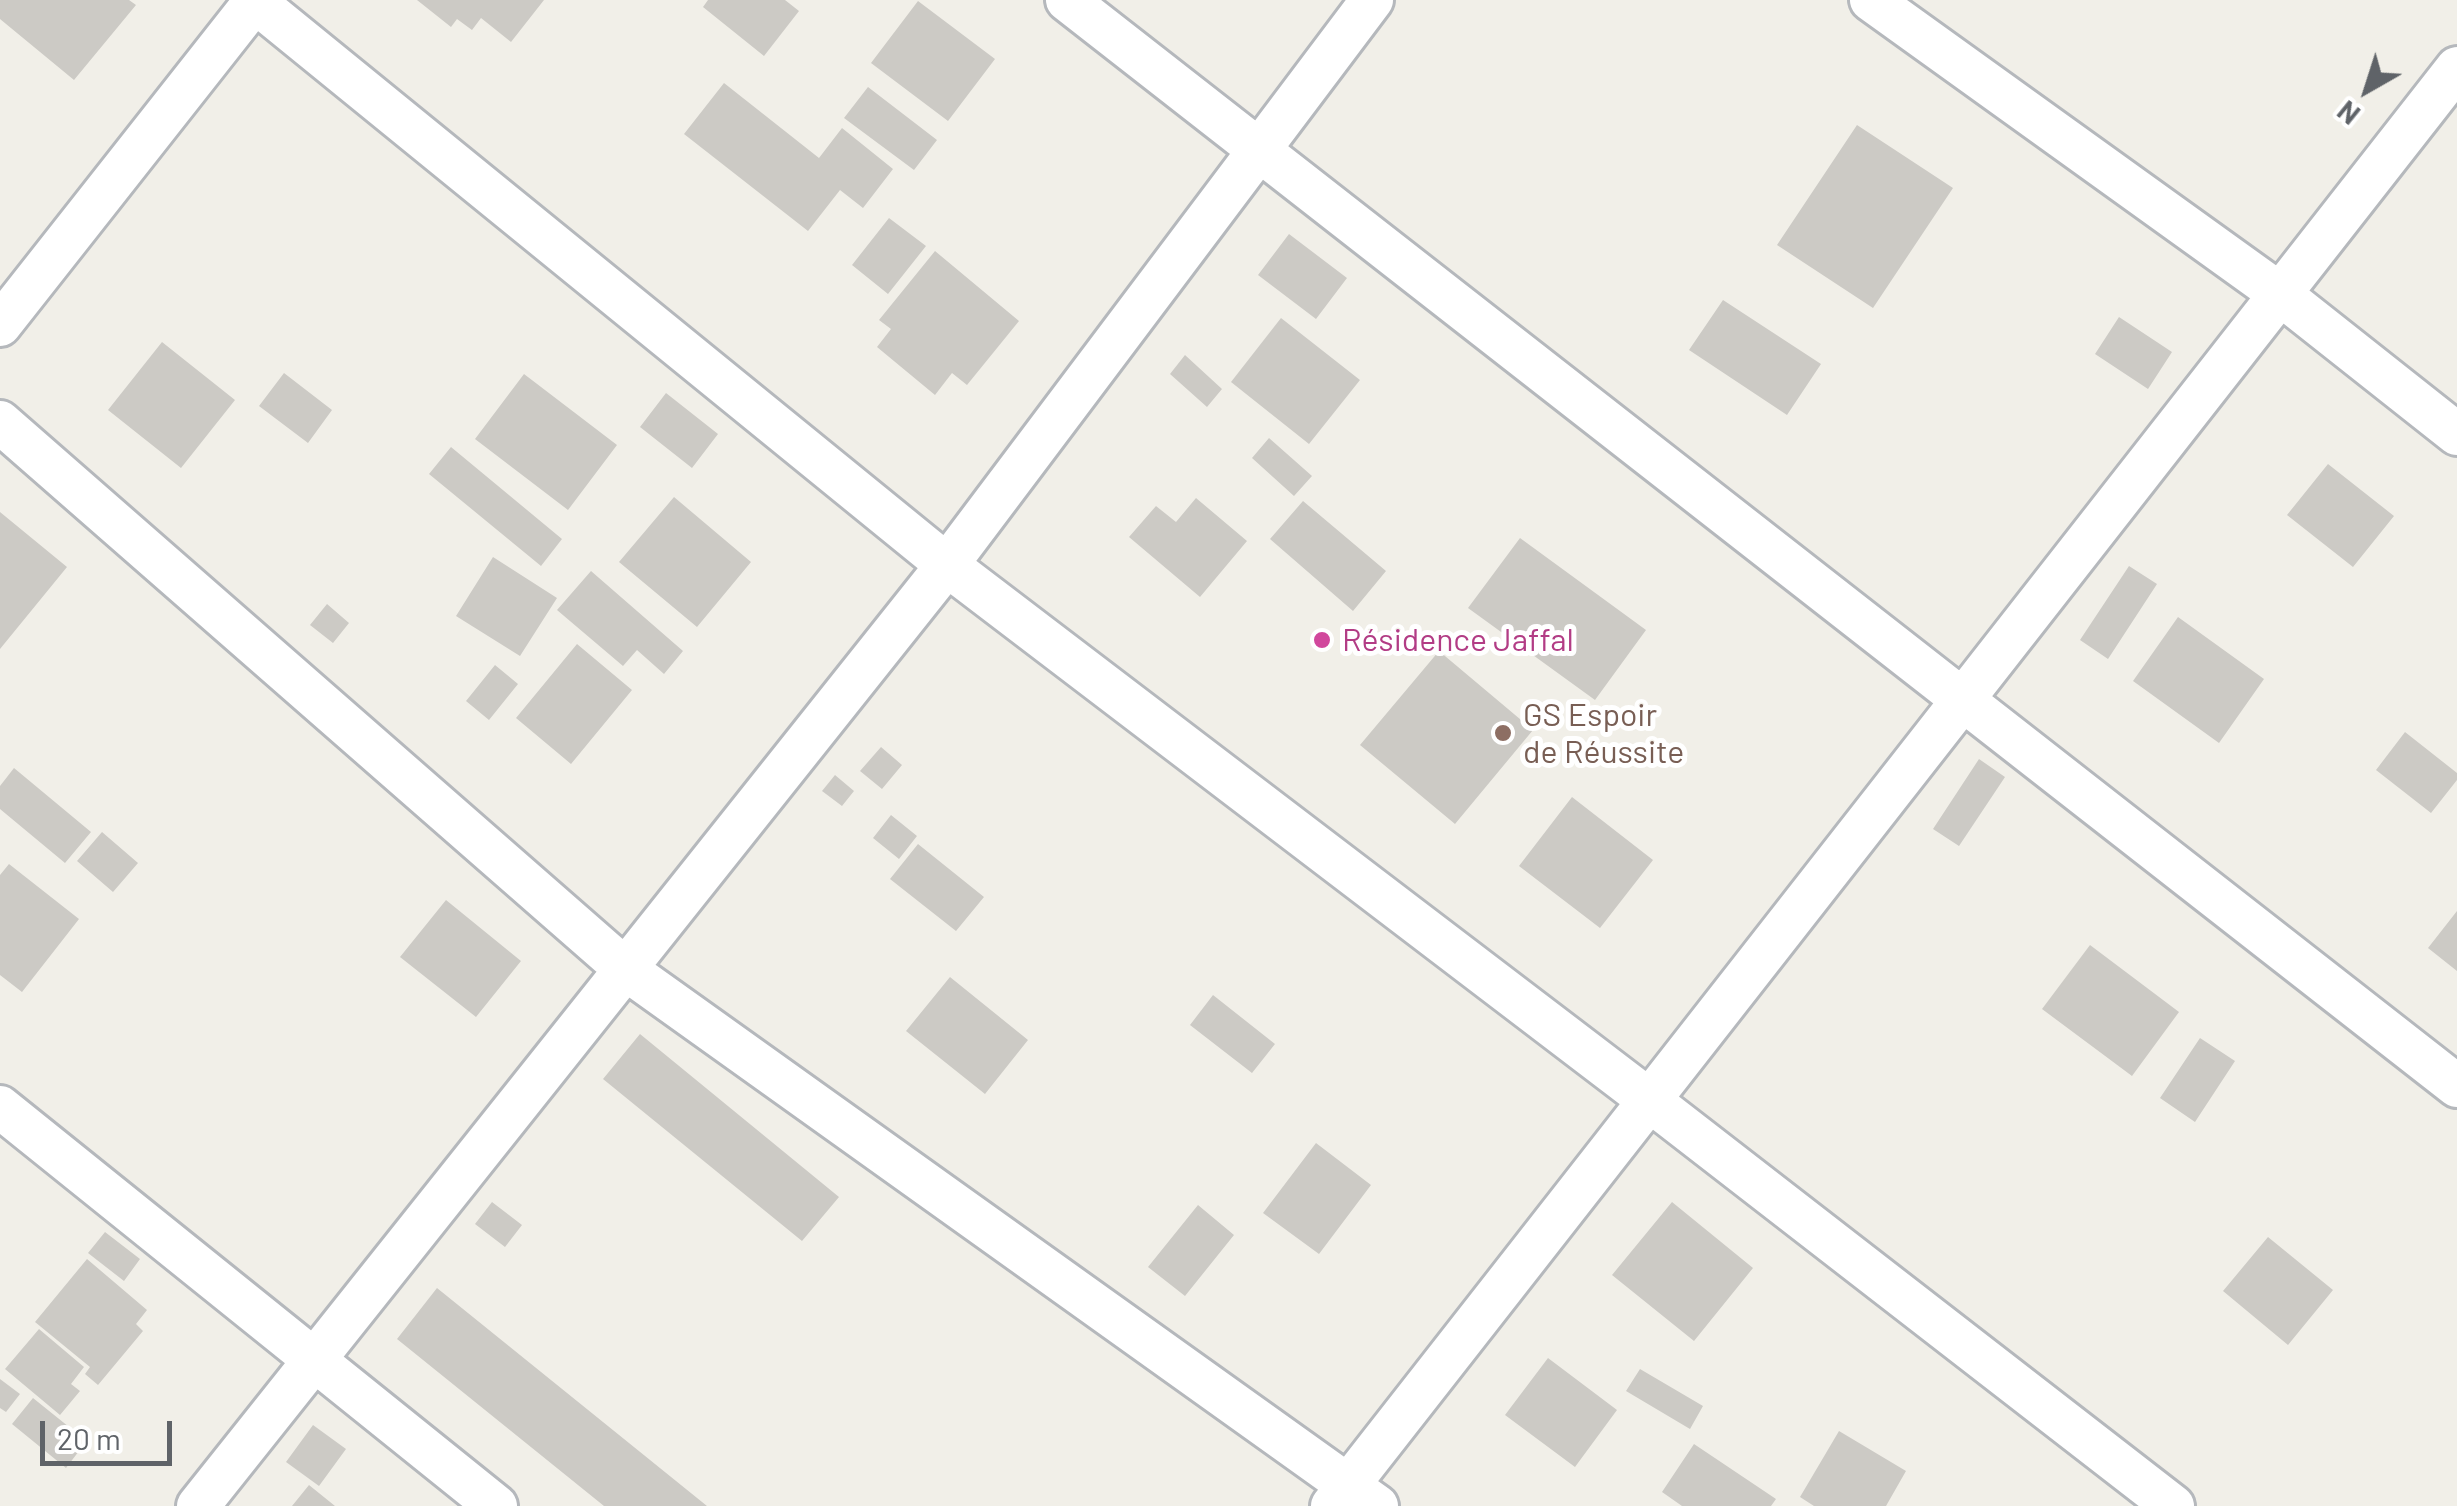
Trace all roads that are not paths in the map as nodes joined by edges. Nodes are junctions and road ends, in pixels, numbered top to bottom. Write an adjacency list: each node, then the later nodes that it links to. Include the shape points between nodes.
1 (255, 0): 8 (street); 11 (street)
2 (1067, 0): 6 (street)
3 (1372, 0): 6 (street)
4 (1871, 0): 7 (street)
5 (2457, 68): 7 (street)
6 (1259, 149): 11 (street); 12 (street)
7 (2280, 294): 10 (street); 12 (street)
8 (0, 325)
9 (0, 422): 13 (street)
10 (2457, 434)
11 (947, 565): 13 (street); 15 (street)
12 (1962, 700): 14 (street); 15 (street)
13 (624, 968): 17 (street); 18 (street)
14 (2457, 1086)
15 (1649, 1100): 18 (street); 21 (street)
16 (0, 1108): 17 (street)
17 (313, 1362): 19 (street); 20 (street)
18 (1352, 1499)
19 (198, 1506)
20 (496, 1506)
21 (2173, 1506)

